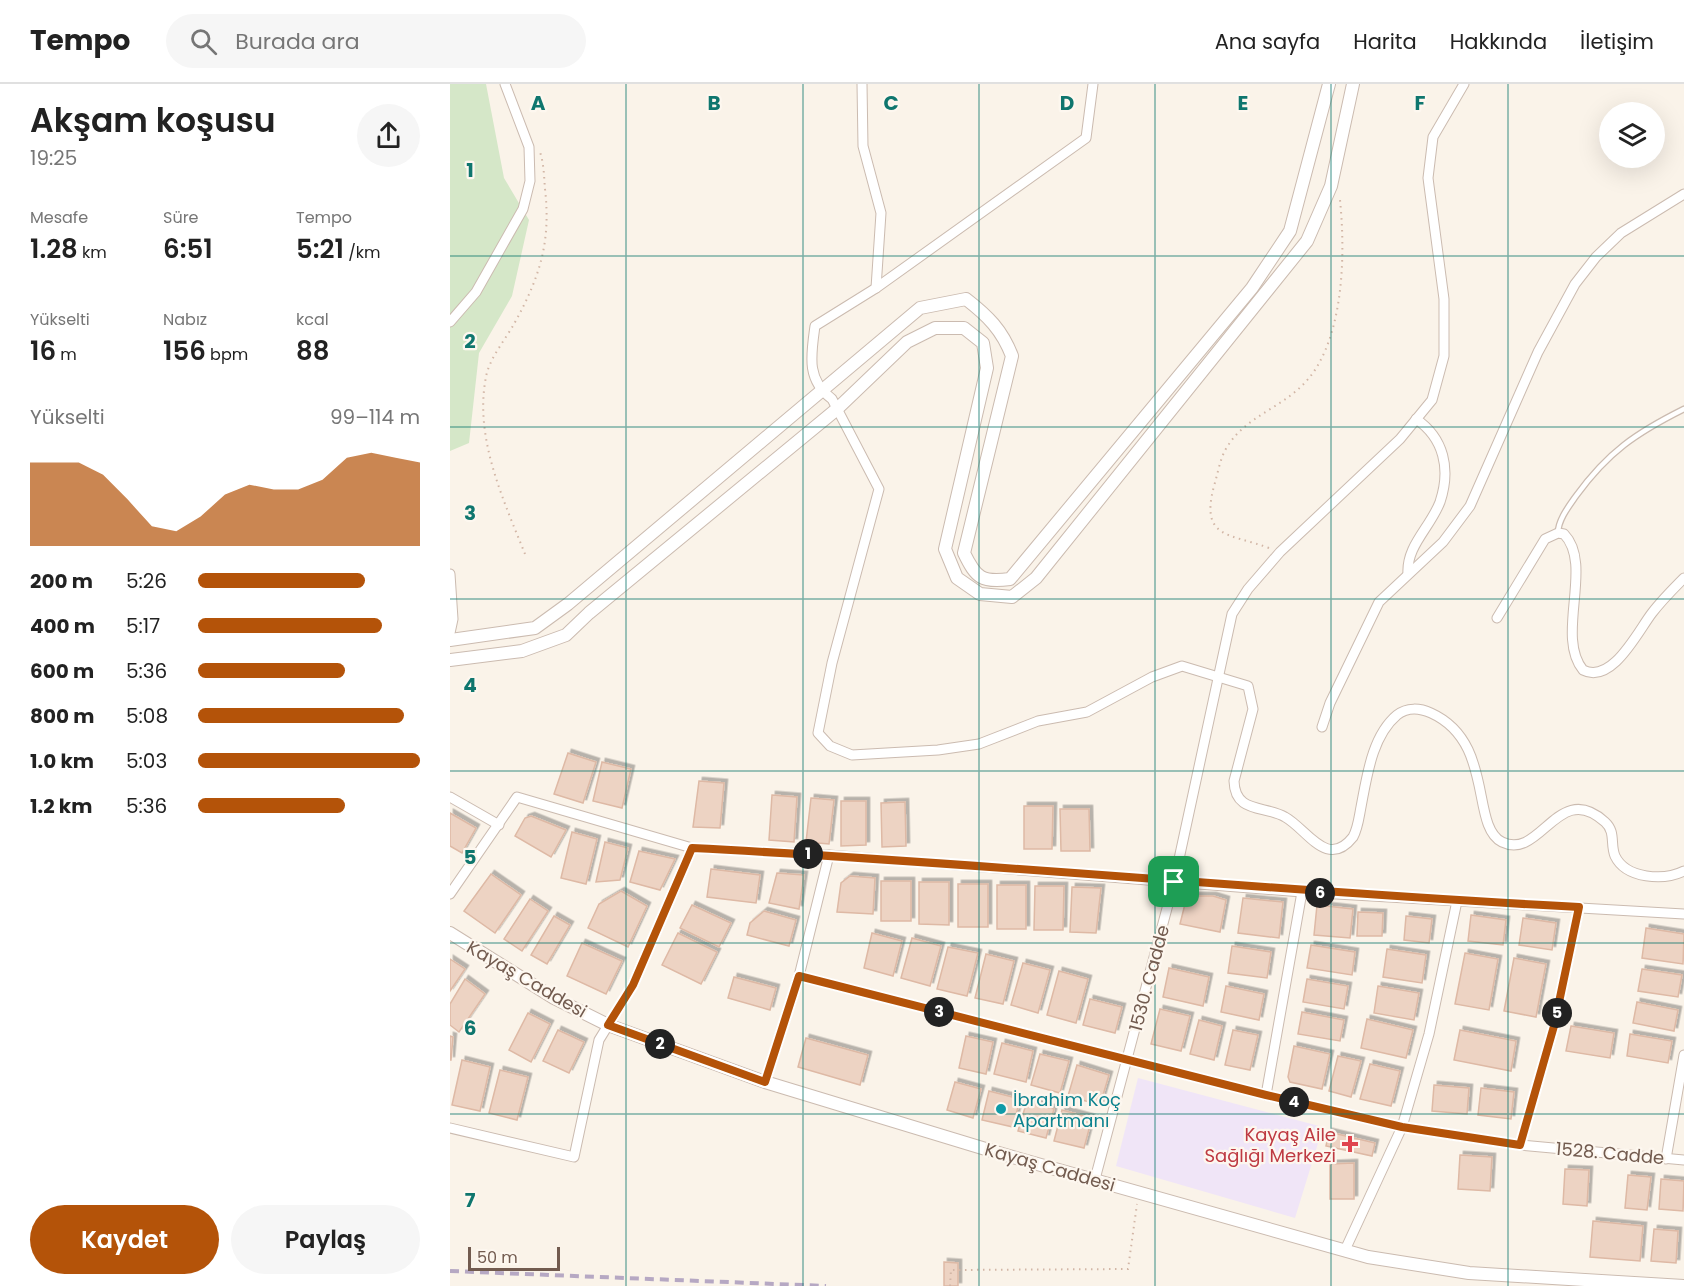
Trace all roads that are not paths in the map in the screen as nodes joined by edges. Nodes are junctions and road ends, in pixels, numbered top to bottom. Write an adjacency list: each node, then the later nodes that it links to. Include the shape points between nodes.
1 (505, 84): 9 (street, via 529,147 530,181 523,209 476,292)
2 (862, 84): 8 (street, via 864,146 881,213)
3 (1094, 84): 8 (street, via 1086,138)
4 (1329, 84): 10 (street, via 1290,231 1252,288 1010,579 990,582 973,573 964,553 1012,356 1004,335 989,318 966,299 920,308)
5 (1353, 84): 11 (street, via 1331,186 1308,241 1036,578 1012,597 980,594 957,578 945,549 987,368 983,343 964,328 935,328 908,342)
6 (1464, 84): 13 (street, 1530. Cadde, via 1433,137 1428,178 1444,300 1444,356 1432,400)
7 (1684, 194): 16 (street, via 1622,233 1580,277 1538,352 1470,506 1443,542)
8 (876, 288): 10 (street, via 815,326 810,364)
9 (450, 322)
10 (822, 392): 11 (street); 21 (street, via 535,628)
11 (837, 409): 22 (street, via 566,635 522,651); 23 (street, via 879,489 821,709 818,733 830,746 852,754 886,754 979,744 1038,721 1087,712 1152,677 1182,666)
12 (1684, 409): 14 (lane, via 1626,441 1596,469 1570,504)
13 (1416, 419): 16 (street, via 1429,428 1440,444 1445,475 1440,502 1407,562); 23 (street, 1530. Cadde, via 1400,439 1280,552 1248,589 1232,615)
14 (1558, 533): 17 (street, via 1567,538 1575,557 1574,639 1580,666 1588,673 1603,671 1615,663); 19 (street, via 1538,548)
15 (450, 574): 18 (street)
16 (1408, 574): 24 (street, via 1374,610)
17 (1684, 578)
18 (451, 584): 20 (street)
19 (1497, 618)
20 (450, 633)
21 (450, 640)
22 (450, 660)
23 (1220, 677): 29 (street, via 1248,686 1253,702 1234,782 1238,798 1250,808 1275,812 1291,820 1320,846 1342,847 1353,837 1378,739 1396,716 1416,709 1447,722 1466,744 1478,775 1487,825 1501,841 1514,845 1527,842 1568,809 1577,810 1608,825 1616,857 1629,869 1652,877); 30 (street, 1530. Cadde)
24 (1322, 727)
25 (450, 797): 26 (street)
26 (499, 825): 27 (street, via 517,797); 32 (street)
27 (692, 848): 28 (street); 38 (street, via 633,985)
28 (829, 855): 30 (street); 37 (street)
29 (1684, 871)
30 (1174, 882): 31 (street); 40 (street, 1530. Cadde)
31 (1302, 892): 33 (street); 42 (street)
32 (450, 894)
33 (1457, 901): 34 (street); 43 (street, via 1429,1034)
34 (1579, 907): 35 (street); 45 (street, via 1554,1026)
35 (1684, 914)
36 (450, 933): 38 (street, Kayaş Caddesi, via 554,998)
37 (799, 976): 40 (street, 1528. Cadde); 41 (street)
38 (608, 1025): 41 (street, Kayaş Caddesi); 44 (street, via 599,1040 574,1157)
39 (1684, 1055): 46 (street)
40 (1127, 1059): 42 (street, 1528. Cadde); 48 (street, 1530. Cadde)
41 (765, 1082): 48 (street, Kayaş Caddesi)
42 (1266, 1095): 43 (street, 1528. Cadde)
43 (1402, 1127): 45 (street, 1528. Cadde); 49 (street)
44 (450, 1128)
45 (1520, 1145): 46 (street, 1528. Cadde)
46 (1666, 1159): 47 (street, 1528. Cadde)
47 (1684, 1160)
48 (1095, 1179): 49 (street, Kayaş Caddesi)
49 (1345, 1250): 50 (street, Kayaş Caddesi, via 1468,1273)
50 (1684, 1286)

